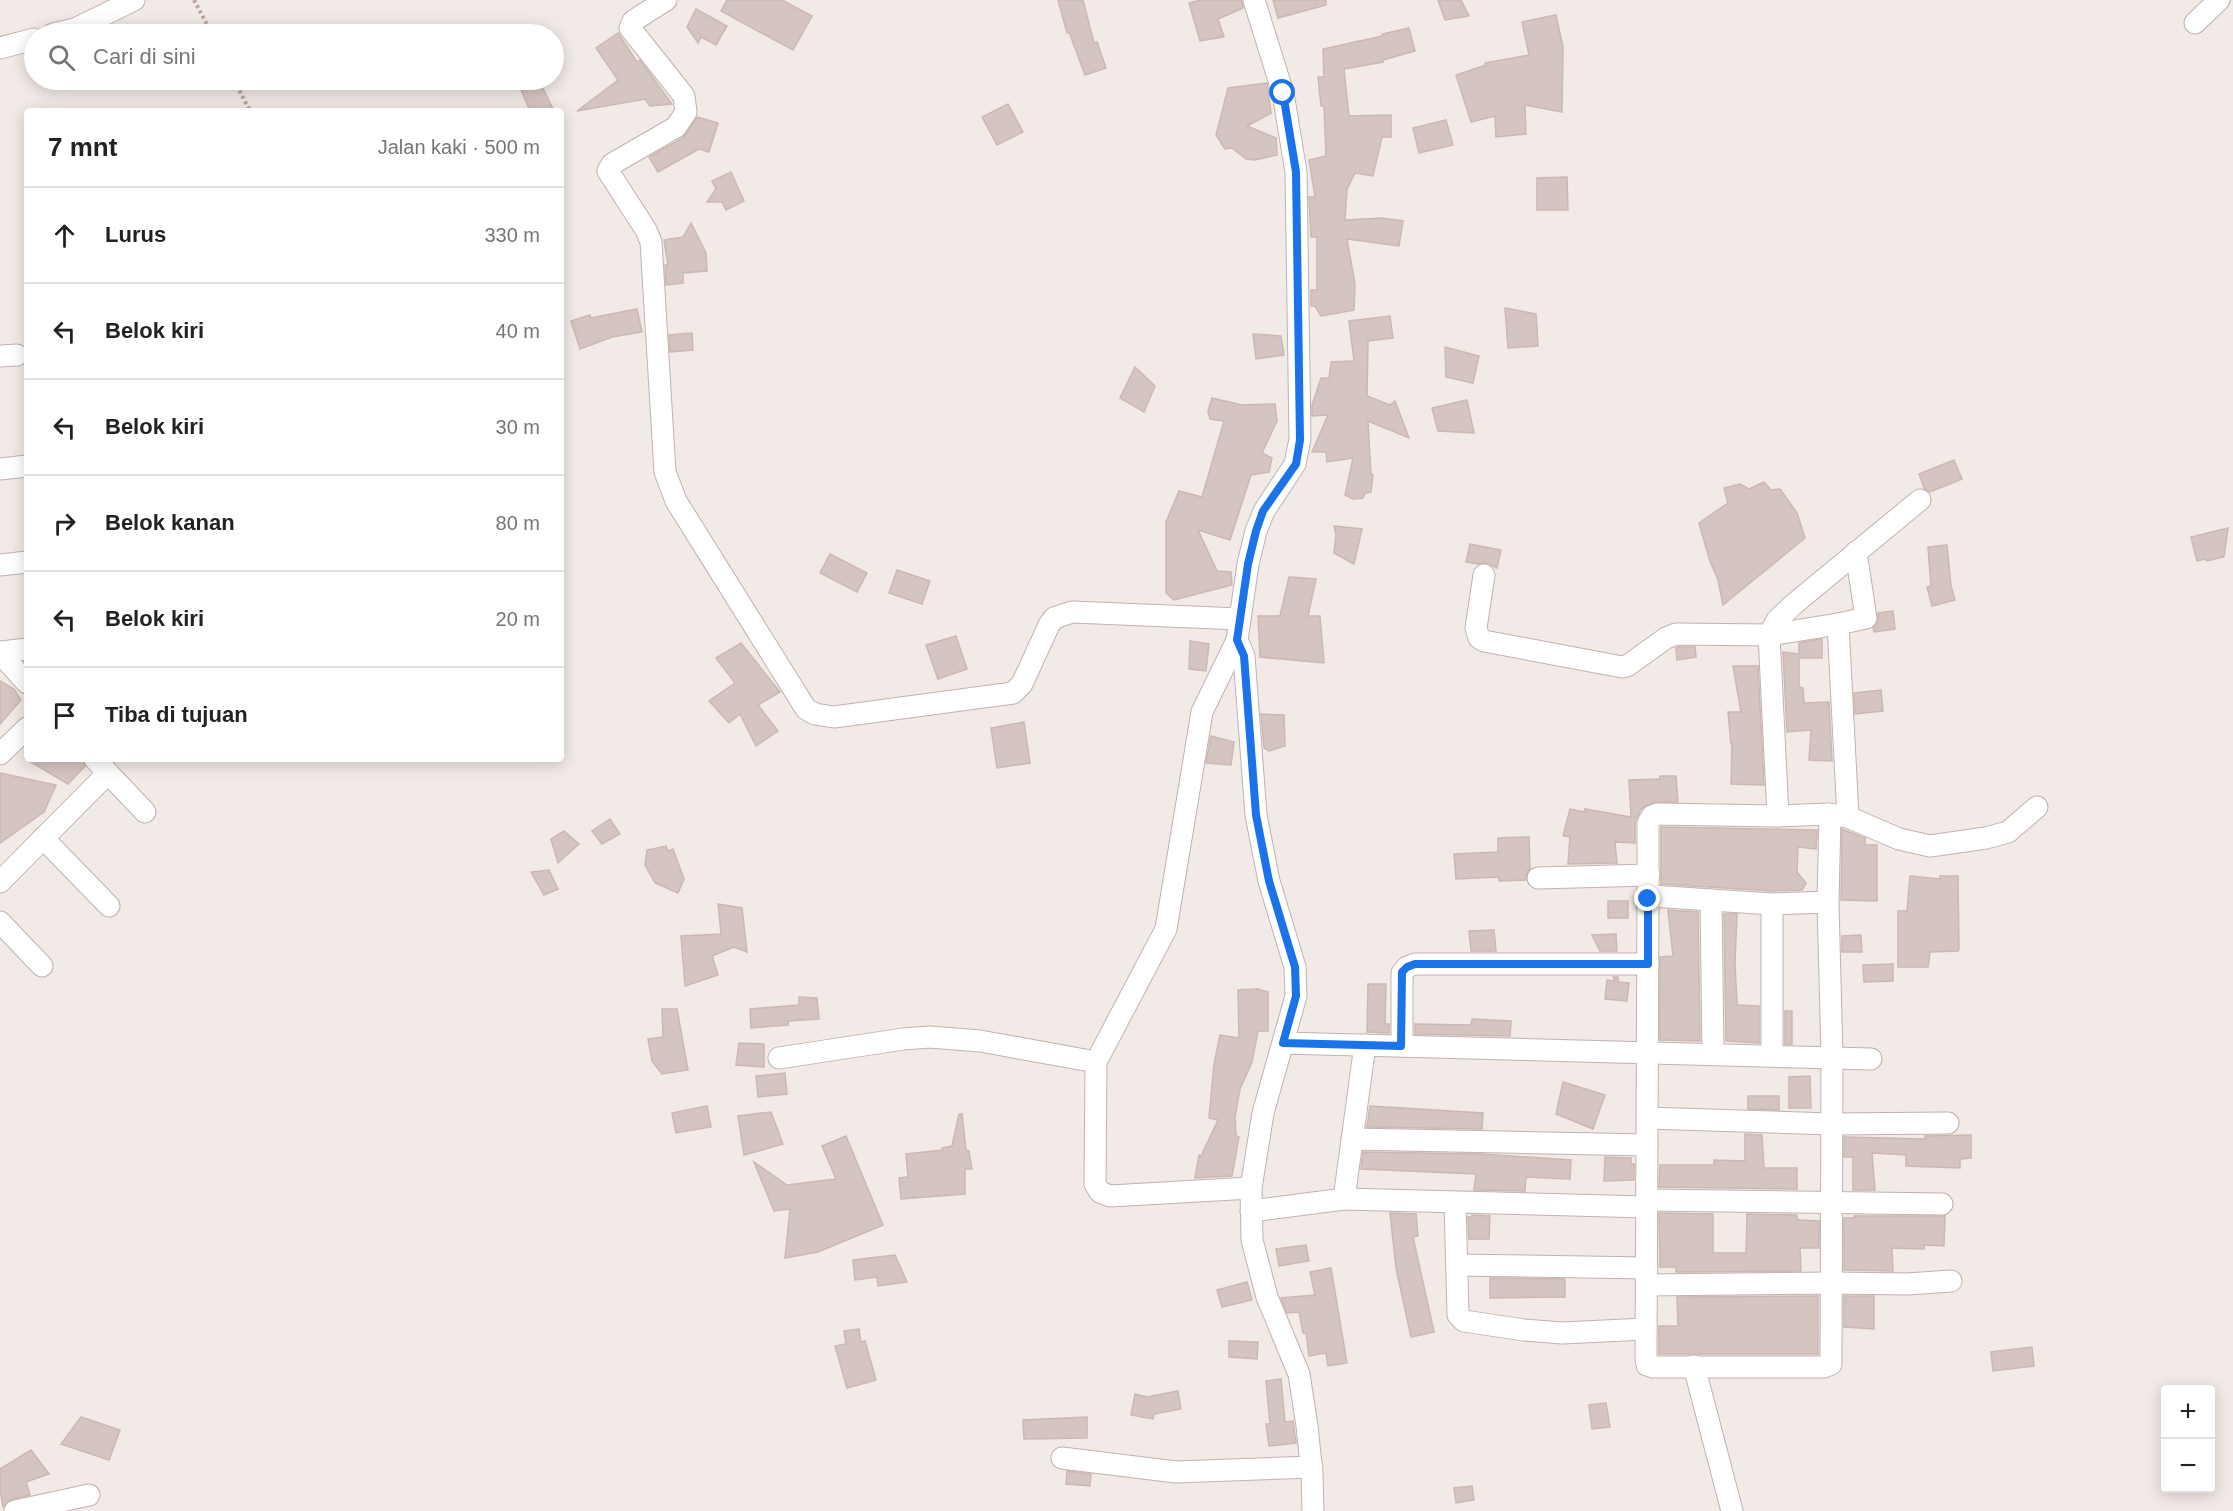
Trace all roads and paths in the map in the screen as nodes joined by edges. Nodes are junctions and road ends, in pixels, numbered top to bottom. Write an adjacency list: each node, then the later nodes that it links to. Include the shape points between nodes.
1 (134, 0): 7 (street)
2 (194, 0): 8 (path)
3 (666, 0): 20 (street, via 633,21 630,28 684,96 686,112 676,127 612,164 608,171 651,242 665,472 676,501 806,709 834,717 1013,693 1022,684 1054,618 1072,612)
4 (1254, 0): 20 (street, via 1283,93 1296,172 1300,440 1296,464 1263,511 1256,531)
5 (2219, 0): 6 (street)
6 (2195, 23)
7 (87, 24)
8 (207, 24)
9 (24, 42): 10 (street)
10 (0, 48)
11 (239, 90): 12 (path)
12 (248, 108)
13 (24, 466): 14 (street)
14 (0, 470)
15 (1920, 500): 16 (street)
16 (1856, 552): 21 (street, via 1866,618); 22 (street, via 1777,620)
17 (24, 562): 18 (street)
18 (0, 565)
19 (1484, 575): 22 (street, via 1476,634 1484,641 1622,667 1677,634)
20 (1240, 619): 23 (street)
21 (1838, 624): 22 (street); 32 (street)
22 (1769, 634): 33 (street)
23 (1237, 640): 46 (street, via 1244,656 1256,815 1269,881 1295,967 1296,996); 55 (street, via 1202,712 1166,929)
24 (24, 649): 25 (street)
25 (0, 653): 26 (street)
26 (24, 680)
27 (24, 731): 28 (street)
28 (0, 754)
29 (101, 766): 31 (street); 34 (street)
30 (2037, 807): 32 (street, via 2008,832 1930,846 1899,839)
31 (145, 812)
32 (1838, 815): 33 (street); 40 (street, via 1830,819)
33 (1778, 816): 35 (street, via 1652,816 1648,823)
34 (43, 838): 37 (street); 42 (street)
35 (1648, 875): 36 (street); 38 (street)
36 (1538, 878)
37 (0, 882)
38 (1648, 899): 39 (street, via 1651,896); 44 (street)
39 (1711, 900): 41 (street); 50 (street)
40 (1828, 902): 41 (street); 52 (street)
41 (1772, 904): 51 (street)
42 (108, 906)
43 (0, 922): 45 (street)
44 (1648, 964): 48 (street, via 1415,964 1402,972); 49 (street)
45 (42, 966)
46 (1283, 1043): 47 (street); 61 (street, via 1263,1113)
47 (1365, 1045): 48 (street); 59 (street)
48 (1401, 1046): 49 (street)
49 (1648, 1052): 50 (street); 56 (street)
50 (1713, 1054): 51 (street)
51 (1772, 1055): 52 (street)
52 (1832, 1057): 54 (street); 58 (street)
53 (779, 1058): 55 (street, via 930,1037 980,1041)
54 (1872, 1059)
55 (1096, 1062): 61 (street, via 1095,1184 1100,1192 1110,1196)
56 (1647, 1118): 58 (street); 60 (street)
57 (1948, 1122): 58 (street)
58 (1831, 1124): 65 (street)
59 (1352, 1139): 60 (street); 62 (street)
60 (1647, 1145): 64 (street)
61 (1251, 1188): 67 (street)
62 (1344, 1199): 63 (street); 67 (street)
63 (1455, 1202): 64 (street); 68 (street)
64 (1647, 1203): 65 (street); 69 (street)
65 (1832, 1203): 66 (street); 71 (street)
66 (1942, 1204)
67 (1251, 1211): 75 (street, via 1252,1240 1267,1297 1299,1374)
68 (1456, 1265): 69 (street); 72 (street, via 1458,1315 1464,1321 1562,1333)
69 (1647, 1276): 71 (street); 72 (street)
70 (1951, 1281): 71 (street)
71 (1832, 1283): 73 (street, via 1831,1364)
72 (1646, 1329): 73 (street, via 1647,1365)
73 (1694, 1366): 79 (street)
74 (1062, 1458): 75 (street, via 1176,1472)
75 (1312, 1467): 78 (street)
76 (89, 1495): 77 (street)
77 (15, 1511)
78 (1313, 1511)
79 (1732, 1511)

